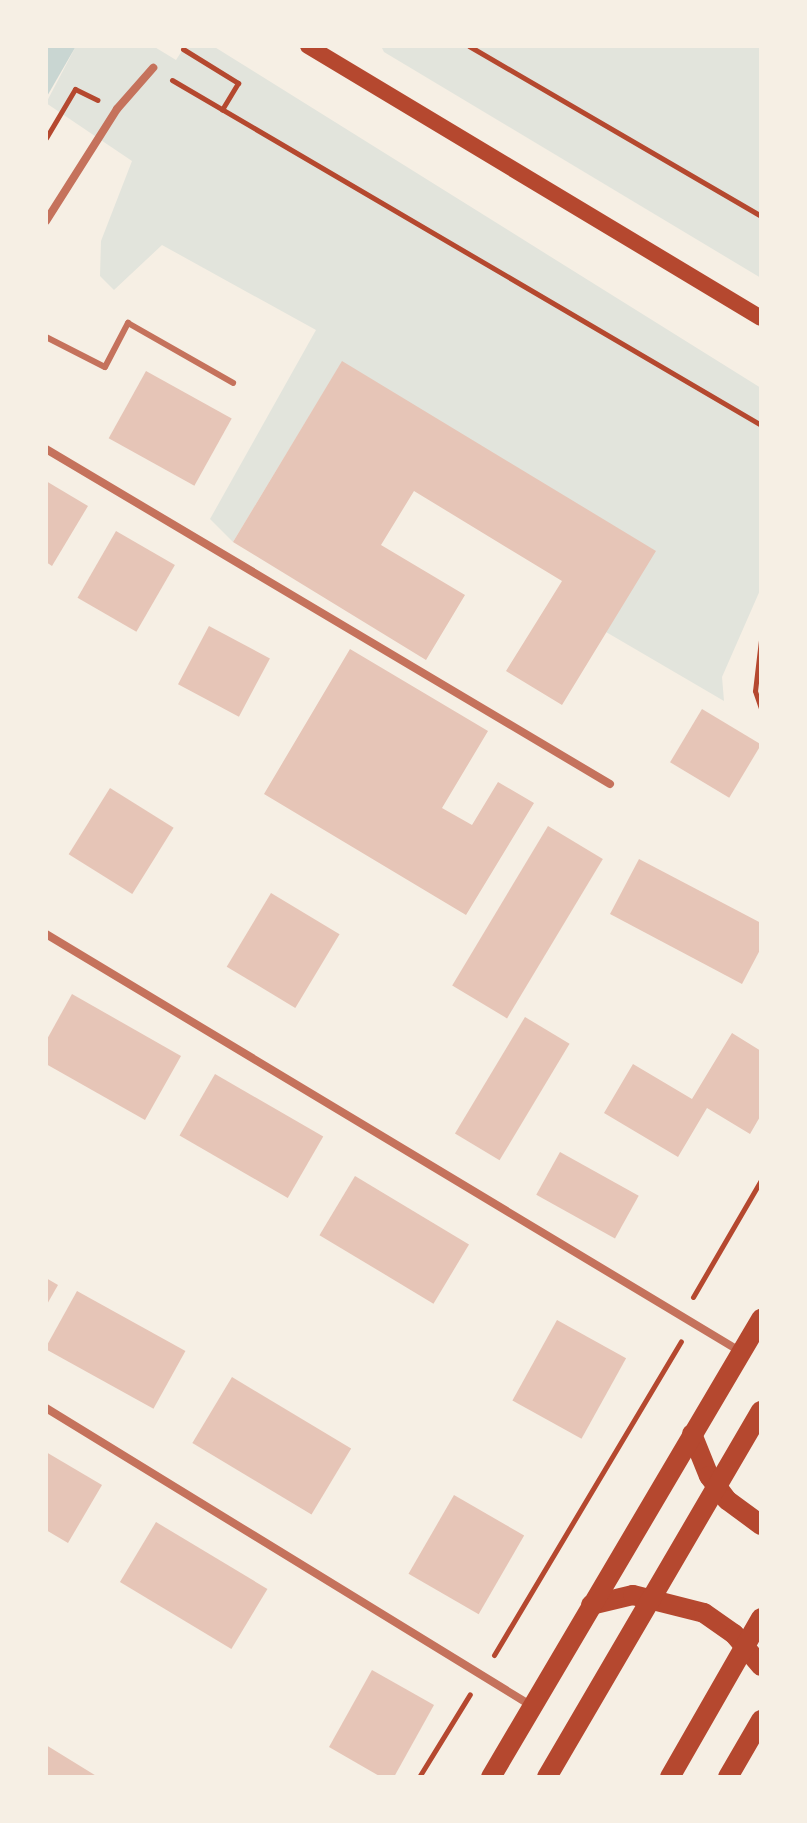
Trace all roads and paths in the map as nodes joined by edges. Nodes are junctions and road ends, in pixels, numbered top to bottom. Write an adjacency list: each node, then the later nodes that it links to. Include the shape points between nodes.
1 (308, 46): 10 (main road)
2 (469, 46): 8 (path)
3 (183, 49): 6 (path, via 238,83)
4 (153, 68): 6 (path); 9 (street, via 117,109)
5 (75, 89): 7 (path)
6 (222, 110): 13 (path)
7 (46, 138)
8 (761, 216)
9 (46, 221)
10 (761, 318)
11 (46, 337): 12 (lane, via 105,367 128,323)
12 (233, 383)
13 (761, 425)
14 (46, 449): 17 (street)
15 (761, 640): 16 (path, via 755,691)
16 (761, 708)
17 (610, 784)
18 (46, 934): 20 (street)
19 (761, 1180): 20 (path)
20 (681, 1316): 22 (street)
21 (761, 1319): 23 (main road)
22 (691, 1322): 23 (street); 31 (path)
23 (742, 1353): 26 (main road)
24 (46, 1408): 31 (street)
25 (761, 1411): 36 (main road)
26 (692, 1434): 27 (main road, via 709,1476 727,1500); 28 (main road)
27 (761, 1525)
28 (591, 1605): 30 (main road, via 633,1595 704,1613 734,1634); 32 (main road)
29 (761, 1618): 37 (main road)
30 (761, 1666)
31 (482, 1675): 32 (street); 34 (path)
32 (533, 1707): 35 (main road)
33 (761, 1720): 38 (main road)
34 (419, 1777)
35 (491, 1777)
36 (547, 1777)
37 (670, 1777)
38 (728, 1777)

